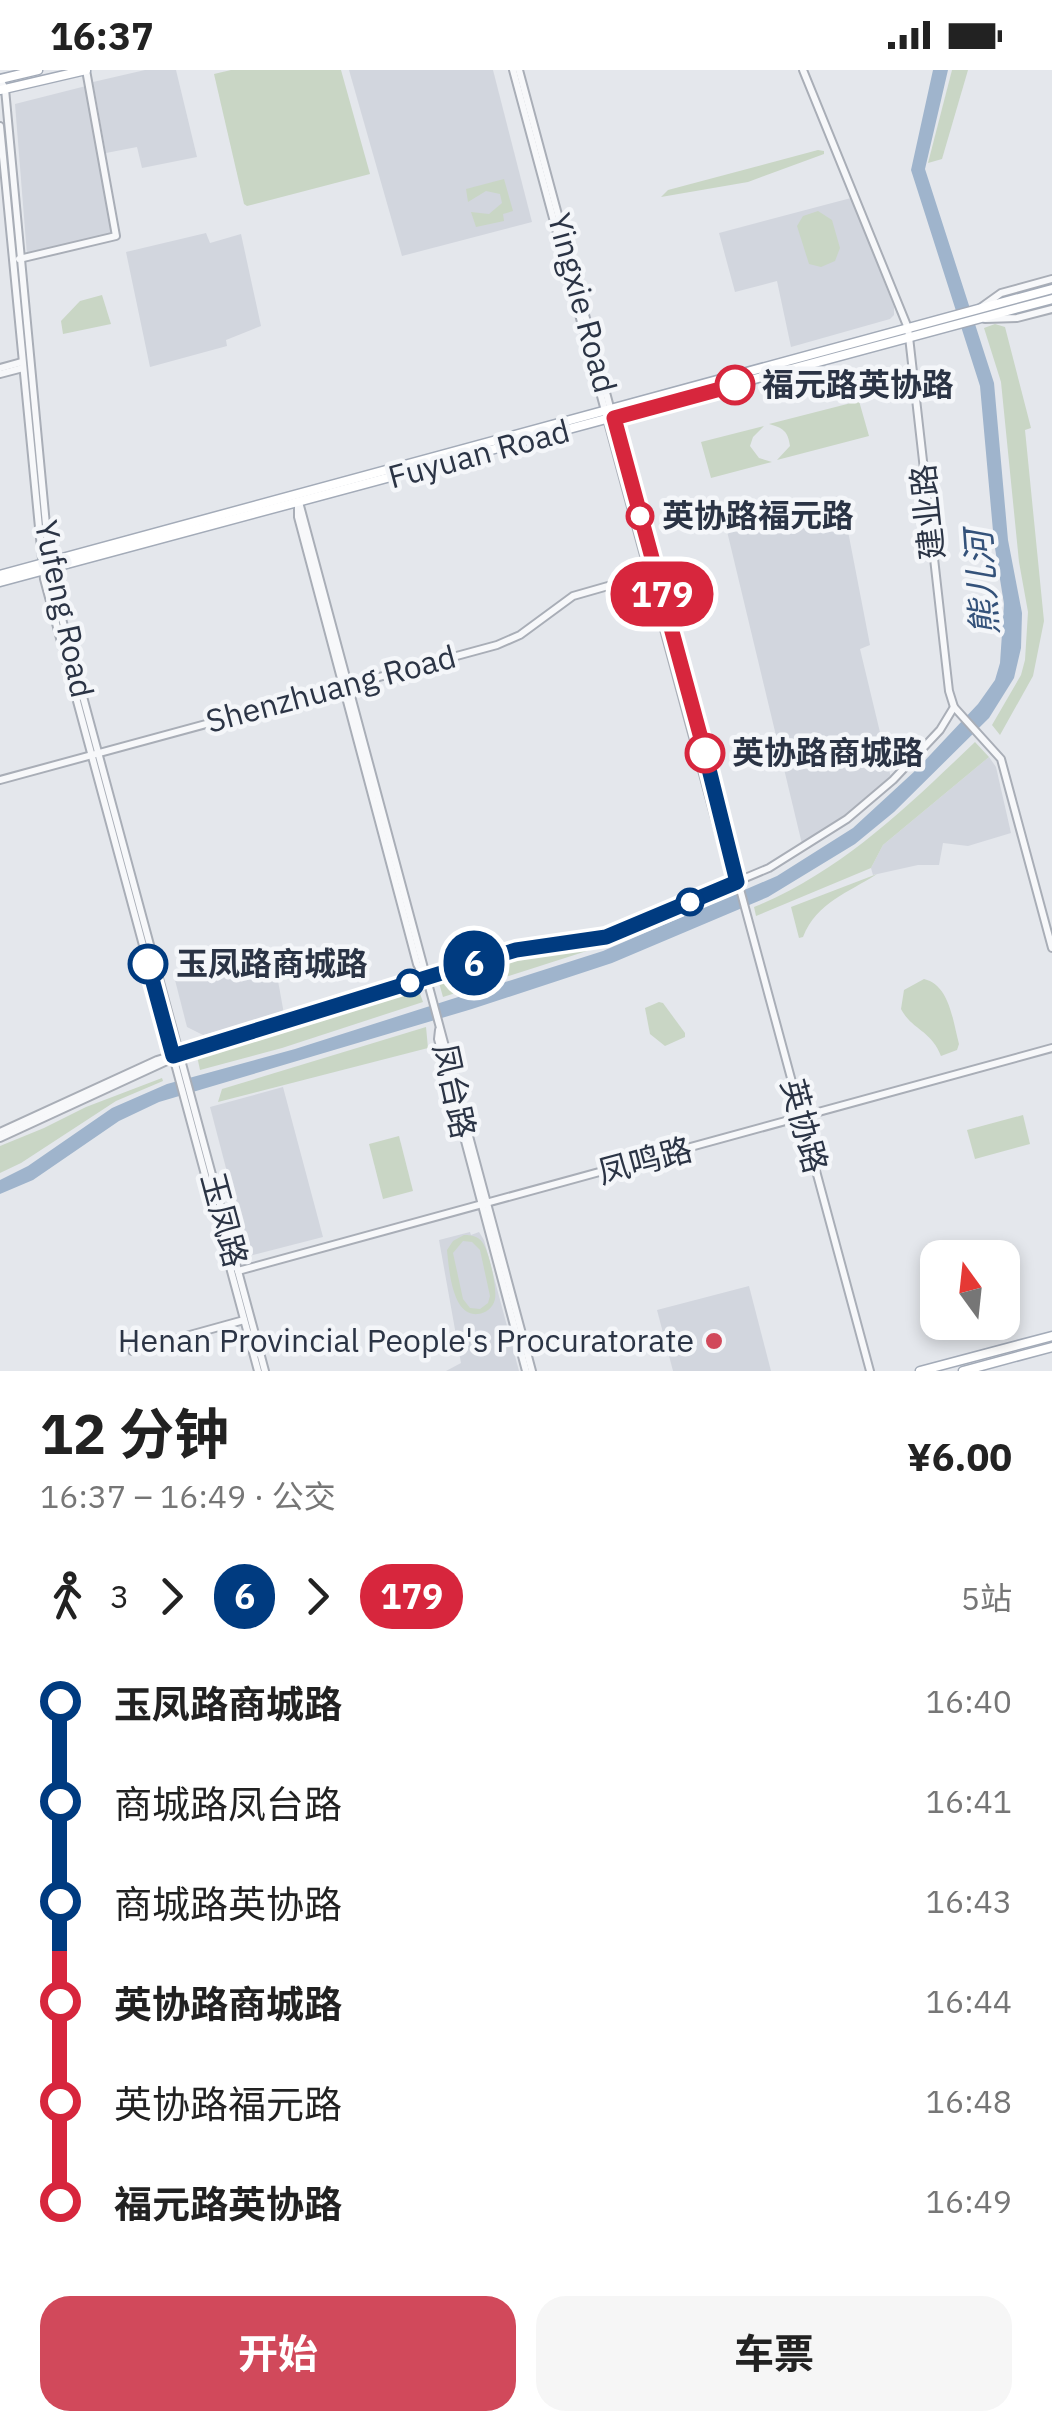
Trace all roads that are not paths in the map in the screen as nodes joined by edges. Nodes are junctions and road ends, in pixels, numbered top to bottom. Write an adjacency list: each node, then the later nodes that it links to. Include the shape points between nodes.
1 (38, 70): 5 (main road)
2 (86, 70): 6 (main road); 8 (street, via 116,236)
3 (516, 70): 17 (street, Yingxie Road)
4 (803, 70): 14 (street, 建业路)
5 (0, 79): 6 (street, Yufeng Road)
6 (2, 89): 8 (street, Yufeng Road)
7 (0, 126): 15 (street, Yufeng Road)
8 (19, 259): 15 (street, Yufeng Road)
9 (1052, 279): 13 (street, via 1001,293)
10 (1052, 289): 13 (main road)
11 (1052, 300): 13 (main road)
12 (1052, 309): 13 (street, via 1017,318)
13 (977, 314): 14 (main road, Fuyuan Road)
14 (909, 333): 17 (main road, Fuyuan Road); 23 (street, 建业路)
15 (25, 364): 16 (street); 19 (street, Yufeng Road)
16 (0, 371)
17 (609, 414): 18 (main road, Fuyuan Road); 19 (main road, Fuyuan Road); 20 (street, Yingxie Road); 26 (street, Yingxie Road)
18 (298, 502): 19 (main road, Fuyuan Road); 22 (street, 凤台路)
19 (46, 566): 21 (main road, Fuyuan Road); 24 (street, Yufeng Road)
20 (650, 574): 22 (street, Shenzhuang Road, via 574,596 497,645); 26 (street, Yingxie Road)
21 (0, 579)
22 (346, 684): 24 (street, Shenzhuang Road); 28 (street, 凤台路)
23 (954, 707): 26 (street, via 916,757 858,810); 27 (street, via 1004,767)
24 (95, 754): 25 (street, Shenzhuang Road); 30 (street, Yufeng Road)
25 (0, 780)
26 (738, 884): 28 (street, via 606,937 516,950); 33 (street, 英协路)
27 (1052, 948)
28 (425, 978): 30 (street); 35 (street, 凤台路)
29 (1052, 1048): 33 (street, 凤鸣路)
30 (176, 1055): 31 (street, Yufeng Road); 34 (street)
31 (180, 1070): 32 (street, 玉凤路)
32 (189, 1102): 36 (street, 玉凤路); 37 (street, 玉凤路)
33 (802, 1119): 35 (street, 凤鸣路); 43 (street, 英协路)
34 (0, 1135)
35 (484, 1205): 36 (street, 凤鸣路); 42 (street, 凤台路)
36 (238, 1271): 41 (street, 玉凤路)
37 (244, 1320): 40 (street); 41 (street, 玉凤路)
38 (1052, 1336): 44 (main road)
39 (1052, 1347): 45 (main road)
40 (132, 1351)
41 (262, 1371)
42 (529, 1371)
43 (870, 1371)
44 (920, 1371)
45 (963, 1371)

